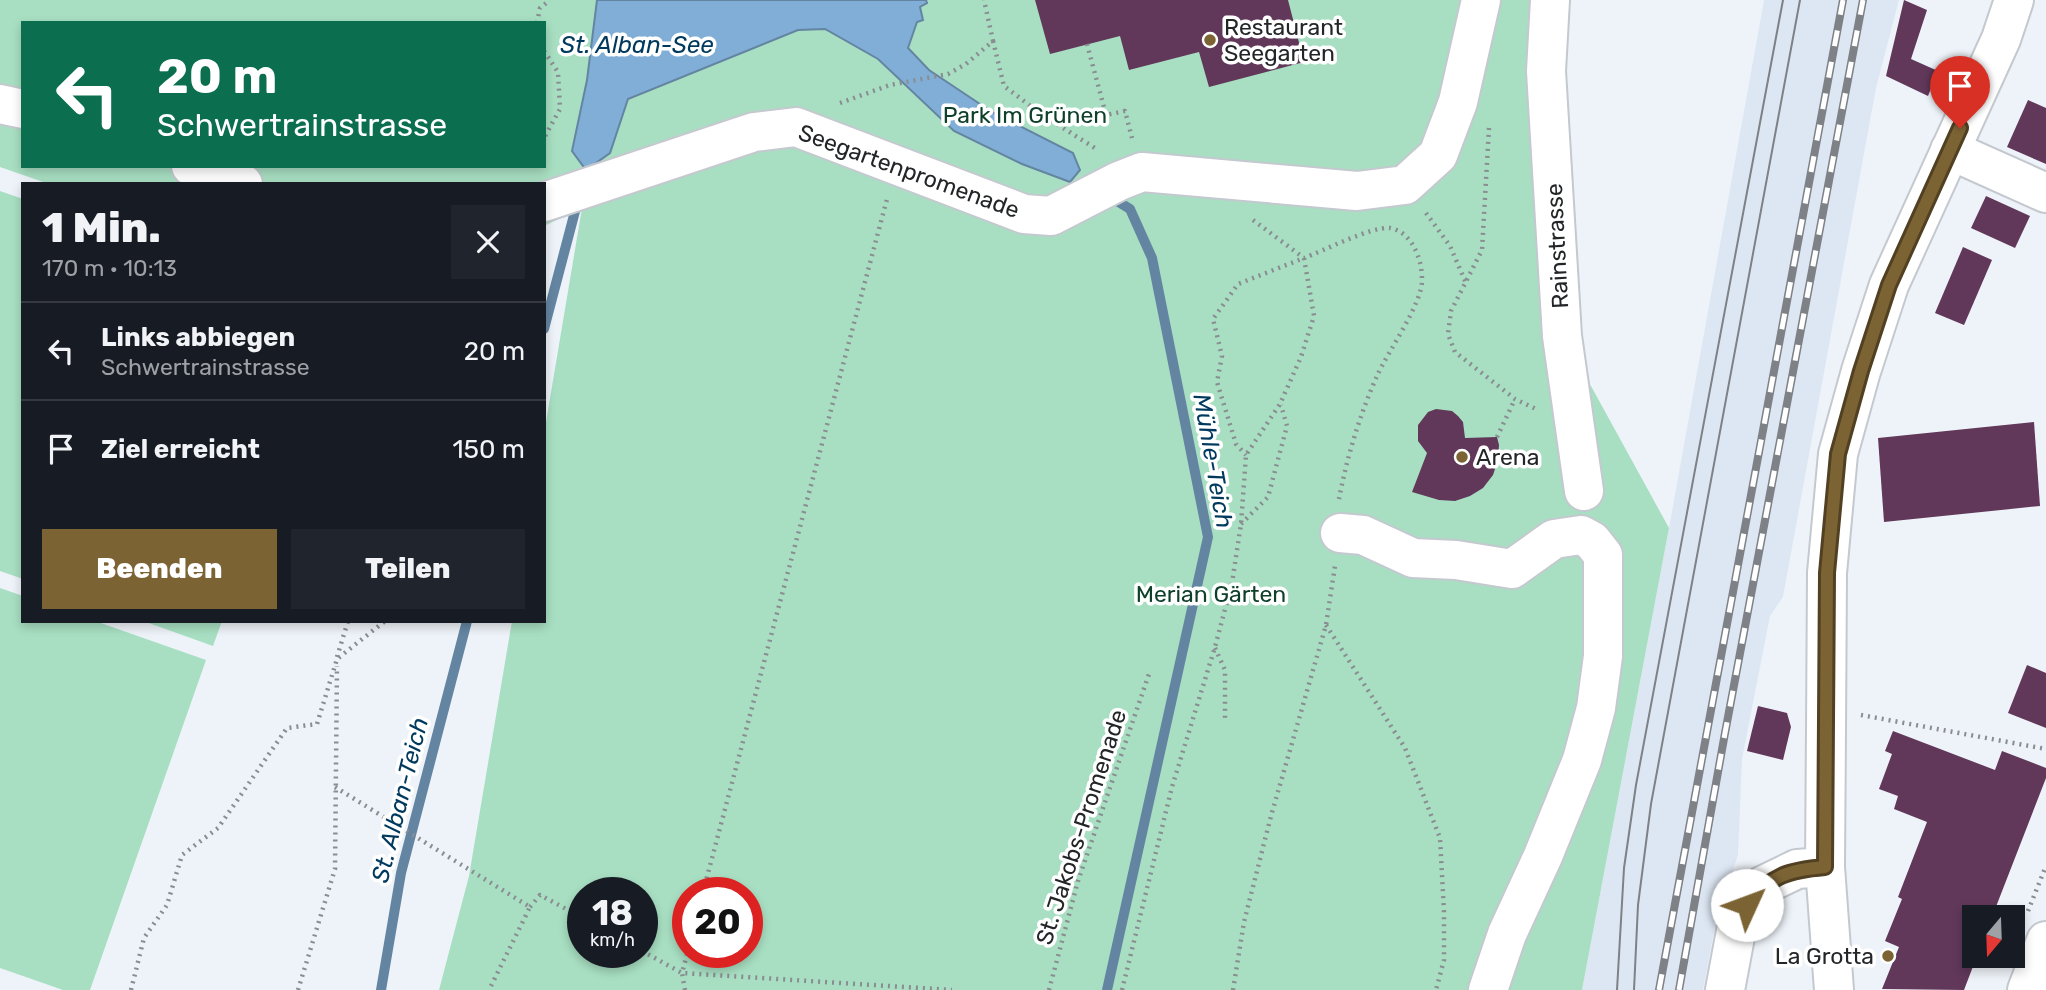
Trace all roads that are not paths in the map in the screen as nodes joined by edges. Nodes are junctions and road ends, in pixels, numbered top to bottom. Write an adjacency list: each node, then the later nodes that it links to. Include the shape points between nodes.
1 (1481, 0): 10 (main road, Seegartenpromenade, via 1458,102 1438,155 1405,184 1357,191 1131,176 1051,216 1024,214 796,127 754,132)
2 (1550, 0): 11 (main road, Rainstrasse, via 1546,71 1562,336)
3 (2014, 0): 6 (main road)
4 (0, 104): 5 (main road)
5 (21, 109)
6 (1950, 150): 9 (main road); 13 (main road, via 1889,285 1838,454 1827,573)
7 (197, 168): 8 (main road)
8 (237, 182)
9 (2046, 192)
10 (550, 200)
11 (1584, 491)
12 (1340, 533): 15 (main road, via 1363,535 1413,558 1512,569 1554,539 1568,535 1592,541 1603,555 1604,656 1596,708 1582,760 1507,934)
13 (1825, 867): 16 (main road, via 1797,869 1762,886 1737,926); 17 (main road)
14 (2046, 941): 18 (main road)
15 (1488, 990)
16 (1725, 990)
17 (1834, 990)
18 (2027, 990)

